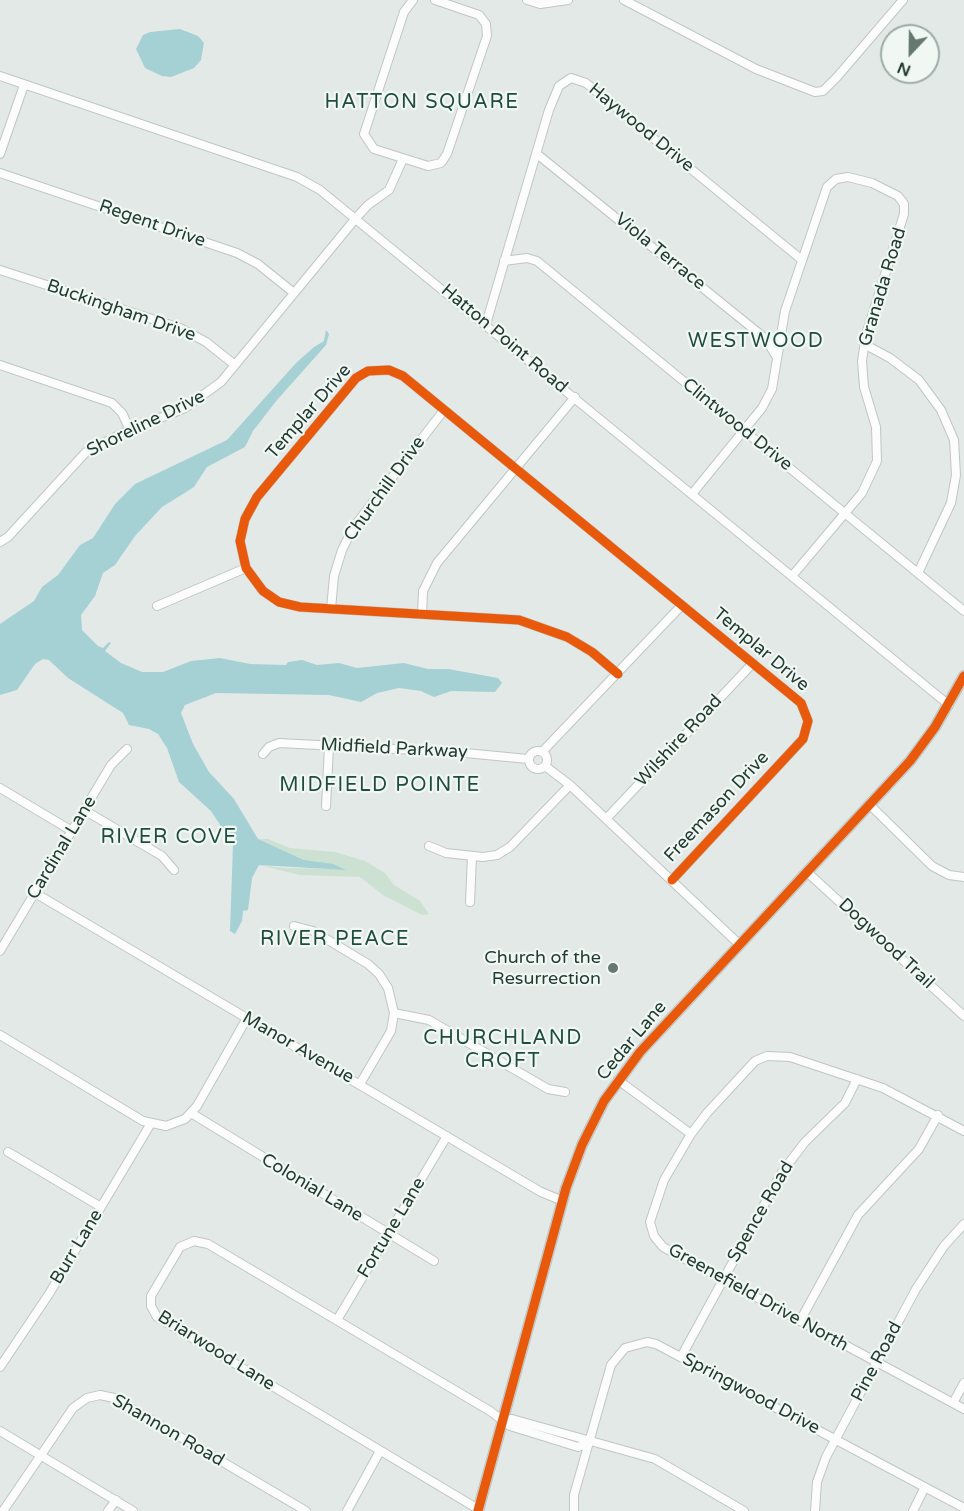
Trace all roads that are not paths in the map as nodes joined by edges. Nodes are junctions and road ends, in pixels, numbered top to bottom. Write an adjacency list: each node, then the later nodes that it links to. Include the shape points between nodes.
1 (413, 0): 11 (street, via 404,12 364,130 366,141 374,149)
2 (435, 0): 11 (street, via 479,15 486,24 487,36 445,160 428,166)
3 (527, 0): 4 (street, via 540,4)
4 (568, 0)
5 (624, 0): 6 (street, via 756,69 815,92 823,91 837,77)
6 (903, 0)
7 (0, 76): 8 (street, Hatton Point Road)
8 (24, 85): 9 (street); 13 (street, Hatton Point Road, via 297,177)
9 (0, 154)
10 (537, 154): 14 (street, Haywood Drive, via 559,86 571,78 580,80); 15 (street, Haywood Drive); 20 (street, Viola Terrace, via 766,339)
11 (403, 159): 13 (street, Shoreline Drive, via 389,190)
12 (0, 173): 17 (street, Regent Drive, via 237,253 258,264)
13 (356, 218): 17 (street, Shoreline Drive); 18 (street, Hatton Point Road)
14 (802, 260): 19 (street, Granada Road, via 824,192 831,182 848,177 885,189 904,204); 20 (street, via 785,311)
15 (504, 261): 18 (street, Haywood Drive); 26 (street, Clintwood Drive, via 537,261)
16 (0, 270): 22 (street, Buckingham Drive, via 180,328)
17 (294, 293): 22 (street, Shoreline Drive)
18 (486, 324): 23 (street, Hatton Point Road)
19 (864, 345): 29 (street, Granada Road, via 862,374 876,427 878,456 868,483); 32 (street, via 920,380 941,410 954,440 956,475 951,503)
20 (777, 356): 26 (street, via 776,378 768,399)
21 (0, 365): 25 (street, via 112,403)
22 (235, 365): 25 (street, Shoreline Drive, via 200,400)
23 (575, 397): 27 (street); 28 (street, Hatton Point Road)
24 (444, 410): 27 (street, Templar Drive); 31 (street, Templar Drive, via 403,376 381,369 361,374 250,508 240,541); 36 (street, Churchill Drive, via 348,536 333,576)
25 (130, 430): 30 (street, Shoreline Drive, via 86,452)
26 (744, 430): 28 (street); 29 (street, Clintwood Drive)
27 (515, 468): 34 (street, Templar Drive); 38 (street, via 431,572 423,591)
28 (692, 494): 33 (street, Hatton Point Road)
29 (844, 513): 32 (street, Clintwood Drive); 33 (street, Granada Road)
30 (0, 542)
31 (246, 568): 35 (street); 36 (street, Templar Drive, via 262,591 279,602)
32 (918, 573): 37 (street, Clintwood Drive)
33 (792, 576): 42 (street, Hatton Point Road)
34 (682, 605): 39 (street, Templar Drive); 40 (street)
35 (157, 606)
36 (331, 609): 38 (street, Templar Drive)
37 (964, 611)
38 (422, 614): 40 (street, Templar Drive, via 535,624 581,645)
39 (753, 663): 47 (street, Templar Drive, via 801,703 807,714 806,733); 55 (street, Wilshire Road)
40 (618, 674): 45 (street)
41 (964, 676): 42 (main road, Cedar Lane)
42 (949, 705): 52 (main road, Cedar Lane, via 910,761)
43 (329, 746): 46 (street, Midfield Parkway, via 279,743); 48 (street, Midfield Parkway); 53 (street)
44 (127, 749): 54 (street, Cardinal Lane, via 111,765)
45 (542, 752): 48 (street, via 531,754); 49 (street, via 546,756)
46 (263, 754)
47 (787, 757): 62 (street, Freemason Drive)
48 (528, 759): 49 (street, via 534,769)
49 (545, 766): 50 (street)
50 (570, 785): 55 (street); 58 (street, via 510,847 497,855)
51 (0, 788): 56 (street)
52 (870, 805): 60 (main road, Cedar Lane); 61 (street, via 932,866)
53 (326, 806)
54 (84, 810): 56 (street, Cardinal Lane); 59 (street, via 162,856)
55 (606, 819): 62 (street)
56 (72, 831): 63 (street, Cardinal Lane)
57 (429, 846): 58 (street)
58 (472, 856): 64 (street)
59 (174, 870)
60 (807, 872): 66 (main road, Cedar Lane); 69 (street, Dogwood Trail)
61 (964, 877)
62 (672, 880): 66 (street)
63 (35, 893): 67 (street, Cardinal Lane); 70 (street, Manor Avenue)
64 (470, 902)
65 (294, 926): 68 (street, via 313,931 374,969 388,988)
66 (740, 945): 73 (main road, Cedar Lane)
67 (0, 951)
68 (394, 1013): 74 (street, via 391,1031); 75 (street, via 429,1020 548,1089)
69 (964, 1016)
70 (247, 1018): 74 (street, Manor Avenue); 76 (street)
71 (0, 1035): 78 (street)
72 (858, 1079): 77 (street, Greenefield Drive North); 80 (street, Greenefield Drive North, via 790,1057 766,1056 756,1061); 88 (street, Spence Road, via 845,1103 805,1142 782,1172)
73 (618, 1080): 80 (street); 83 (main road, Cedar Lane, via 582,1145)
74 (360, 1084): 81 (street, Manor Avenue)
75 (565, 1092)
76 (191, 1113): 78 (street, via 170,1125); 86 (street, Colonial Lane)
77 (939, 1115): 79 (street, Greenefield Drive North); 90 (street, via 919,1149 858,1215)
78 (150, 1125): 84 (street, Burr Lane)
79 (964, 1131)
80 (691, 1134): 88 (street, Greenefield Drive North, via 659,1191 651,1229 663,1248)
81 (447, 1136): 83 (street, Manor Avenue); 86 (street, Fortune Lane)
82 (8, 1152): 84 (street)
83 (563, 1201): 97 (main road, Cedar Lane)
84 (101, 1207): 93 (street, Burr Lane)
85 (964, 1224): 92 (street, Pine Road, via 932,1263)
86 (389, 1235): 87 (street, Colonial Lane); 89 (street, Fortune Lane)
87 (434, 1262)
88 (722, 1280): 90 (street, Greenefield Drive North); 91 (street, Spence Road)
89 (337, 1320): 97 (street, Briarwood Lane); 101 (street, Briarwood Lane, via 198,1241 180,1247 154,1287 150,1301 157,1317)
90 (800, 1321): 92 (street, Greenefield Drive North)
91 (681, 1357): 99 (street, Springwood Drive); 100 (street, Springwood Drive, via 647,1342 620,1353 611,1365)
92 (876, 1363): 95 (street, Greenefield Drive North); 99 (street, Pine Road)
93 (0, 1367)
94 (964, 1383): 95 (street)
95 (953, 1403): 96 (street, Greenefield Drive North)
96 (964, 1409)
97 (502, 1421): 100 (street, Briarwood Lane, via 578,1447); 106 (main road, Cedar Lane)
98 (0, 1431): 102 (street)
99 (835, 1439): 103 (street, Springwood Drive); 114 (street, Pine Road, via 821,1469)
100 (590, 1442): 112 (street, Springwood Drive, via 574,1495); 113 (street, Briarwood Lane, via 661,1461)
101 (380, 1451): 106 (street, Briarwood Lane); 111 (street)
102 (42, 1455): 104 (street); 107 (street, Shannon Road); 110 (street, Shannon Road, via 73,1408 94,1396 107,1395)
103 (925, 1487): 105 (street, Springwood Drive); 115 (street)
104 (116, 1500): 108 (street); 109 (street)
105 (964, 1508)
106 (478, 1510)
107 (3, 1511)
108 (108, 1511)
109 (133, 1511)
110 (306, 1511)
111 (346, 1511)
112 (574, 1511)
113 (744, 1511)
114 (816, 1511)
115 (913, 1511)

